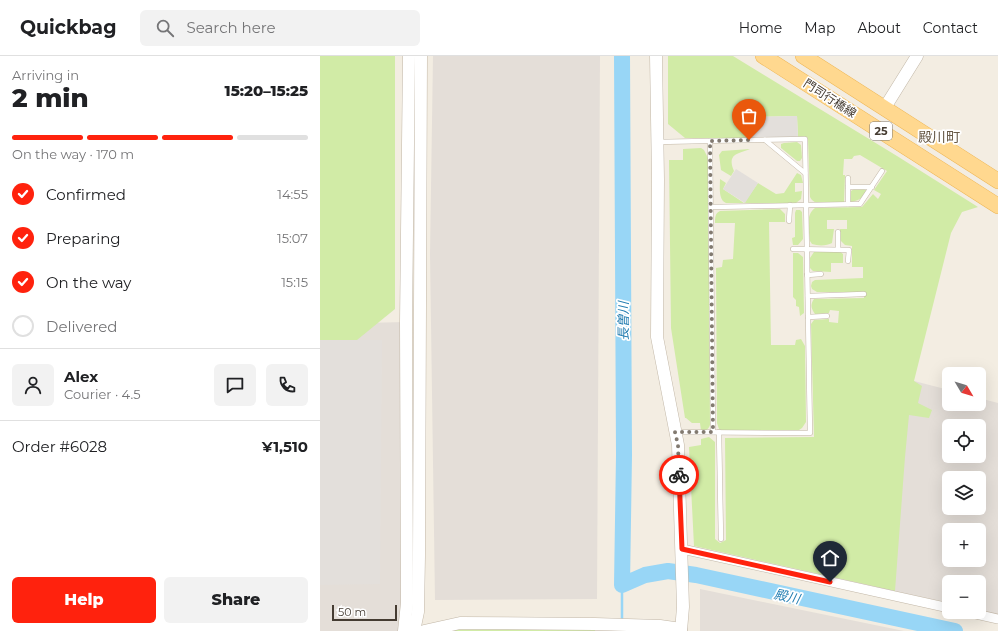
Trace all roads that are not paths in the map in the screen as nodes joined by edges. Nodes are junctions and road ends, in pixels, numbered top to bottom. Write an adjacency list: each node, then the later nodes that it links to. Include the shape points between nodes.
1 (410, 56): 44 (street, via 406,322 407,602)
2 (421, 56): 45 (street, via 419,556 418,612)
3 (656, 56): 10 (street)
4 (764, 56): 20 (main road, 門司行橋線 / 25)
5 (803, 56): 7 (main road, 門司行橋線 / 25)
6 (917, 56): 7 (street)
7 (884, 108): 14 (main road, 門司行橋線 / 25)
8 (765, 140): 9 (lane); 12 (lane); 12 (lane, via 805,139)
9 (710, 141): 10 (lane); 21 (lane)
10 (658, 142): 34 (street, via 657,337)
11 (882, 171): 16 (lane)
12 (805, 173): 17 (lane)
13 (848, 178): 15 (lane)
14 (998, 181)
15 (848, 186): 16 (lane); 18 (lane)
16 (872, 187): 18 (lane, via 860,204)
17 (806, 204): 18 (lane); 19 (lane); 25 (lane)
18 (848, 204)
19 (790, 205): 21 (lane); 22 (lane)
20 (998, 206)
21 (711, 207): 35 (lane)
22 (789, 221)
23 (838, 232): 26 (lane)
24 (793, 249): 25 (lane)
25 (807, 249): 26 (lane); 29 (lane)
26 (838, 249): 27 (lane, via 848,250)
27 (848, 261)
28 (821, 274): 29 (lane)
29 (807, 275): 31 (lane)
30 (864, 294): 31 (lane)
31 (808, 296): 33 (lane)
32 (827, 316): 33 (lane)
33 (808, 317): 36 (lane, via 810,433)
34 (675, 432): 35 (lane); 38 (street, via 678,445)
35 (713, 432): 36 (lane)
36 (719, 432): 37 (lane)
37 (721, 539)
38 (682, 553): 39 (street); 43 (street)
39 (942, 607)
40 (986, 616): 41 (street)
41 (998, 619)
42 (595, 628): 43 (street, via 660,626); 46 (street, via 460,623)
43 (681, 630)
44 (404, 631)
45 (414, 631)
46 (424, 631)

